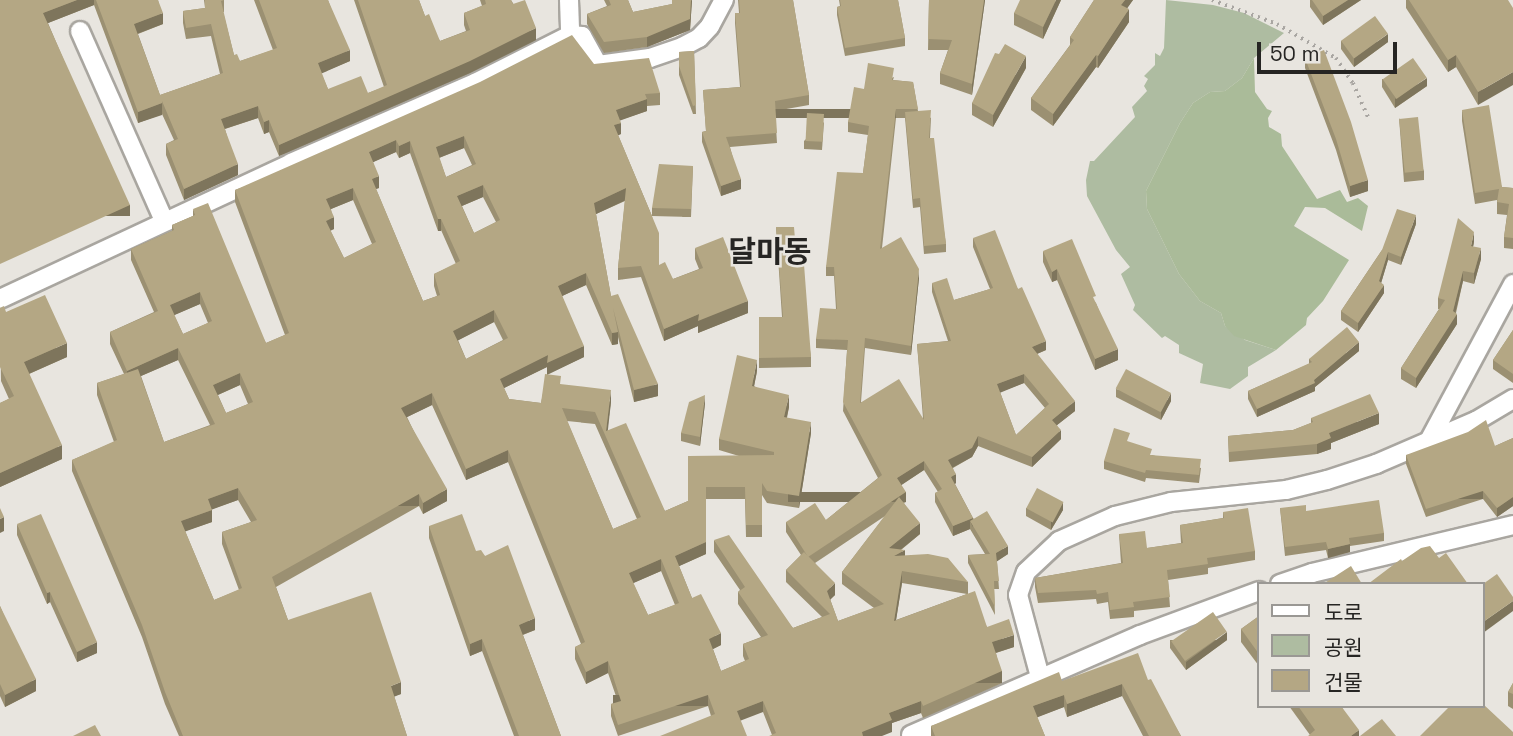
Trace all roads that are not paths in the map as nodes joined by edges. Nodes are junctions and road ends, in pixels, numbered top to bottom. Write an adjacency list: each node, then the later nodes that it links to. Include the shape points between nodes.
1 (569, 0): 4 (street)
2 (724, 0): 4 (street, via 699,38 650,58 598,65 582,36)
3 (80, 31): 5 (street)
4 (569, 35): 5 (street, via 475,83)
5 (164, 221): 7 (street)
6 (1513, 284): 9 (street)
7 (0, 299)
8 (1513, 400): 9 (street)
9 (1430, 439): 13 (street, via 1327,481 1171,502 1115,516 1059,541 1026,572 1018,595)
10 (1513, 525): 11 (street)
11 (1286, 582)
12 (1258, 591): 13 (street)
13 (1040, 677): 14 (street)
14 (910, 736)

